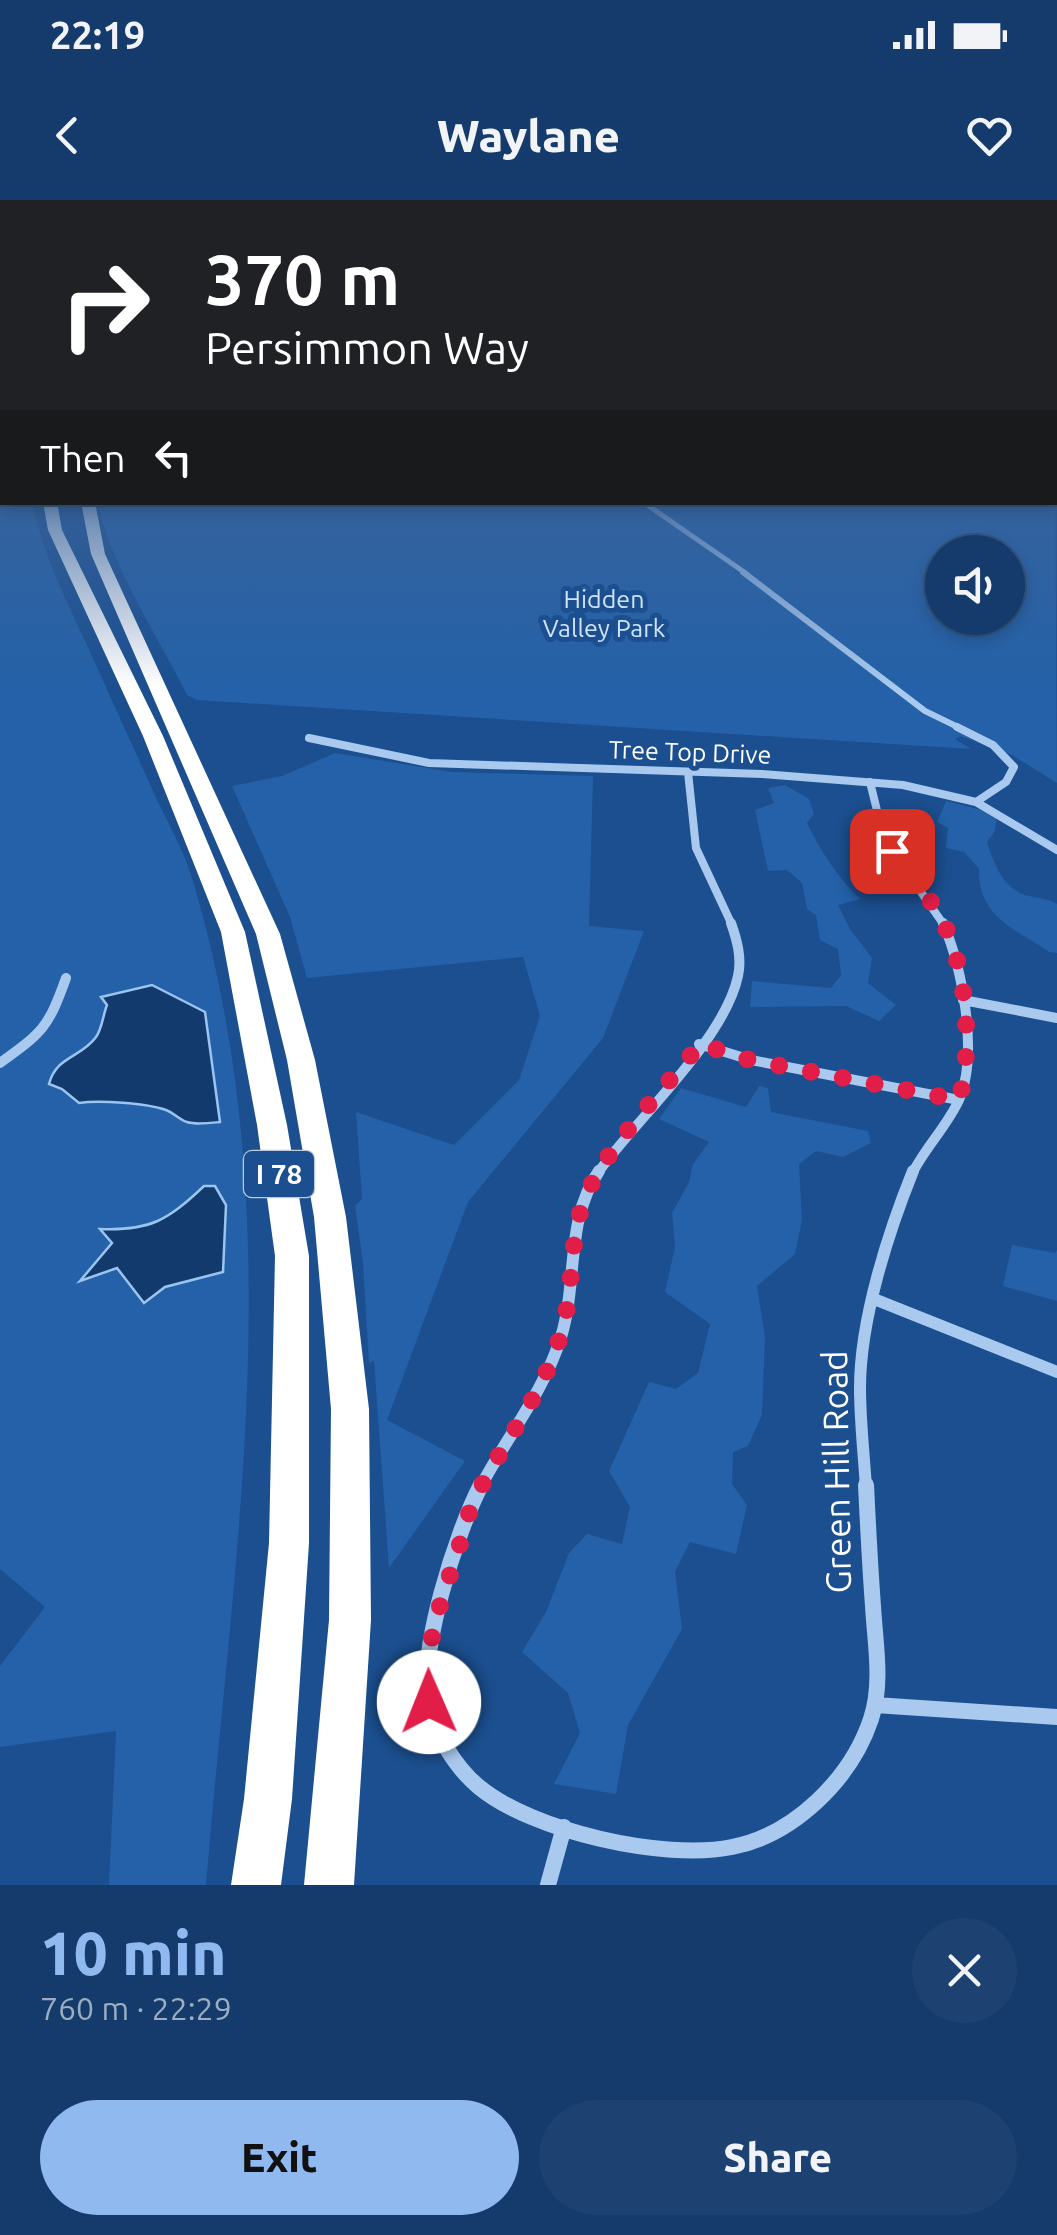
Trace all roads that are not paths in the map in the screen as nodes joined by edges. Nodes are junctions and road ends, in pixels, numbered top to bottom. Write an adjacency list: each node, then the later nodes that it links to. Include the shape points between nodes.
1 (55, 530): 20 (highway, I 78, via 154,736 233,932 292,1256 289,1543)
2 (683, 530): 7 (street, via 925,711 1007,756 1012,775)
3 (92, 532): 21 (highway, I 78, via 268,934 301,1060 330,1217 350,1409 350,1620)
4 (309, 738): 5 (street, Tree Top Drive, via 429,763)
5 (688, 772): 6 (street, Tree Top Drive); 12 (street, Green Hill Road, via 695,846 740,957 734,990)
6 (870, 782): 7 (street, Tree Top Drive); 10 (street, Green Hill Road, via 884,839 947,931)
7 (976, 802): 8 (street, Tree Top Drive)
8 (1057, 850)
9 (66, 978): 13 (street, via 51,1021)
10 (963, 1000): 11 (street); 14 (street, Green Hill Road, via 968,1061)
11 (1057, 1018)
12 (700, 1044): 14 (street, via 750,1060); 19 (street, Green Hill Road, via 587,1192 561,1336 531,1405 473,1501 427,1655 433,1717 455,1760 490,1796)
13 (0, 1063)
14 (959, 1100): 15 (street, Green Hill Road, via 904,1190)
15 (874, 1299): 16 (street); 17 (street, Green Hill Road, via 860,1386)
16 (1057, 1372)
17 (875, 1705): 18 (street); 19 (street, Green Hill Road, via 836,1782 800,1814 756,1839 679,1850)
18 (1057, 1717)
19 (564, 1827): 22 (street)
20 (256, 1885)
21 (329, 1885)
22 (548, 1885)

